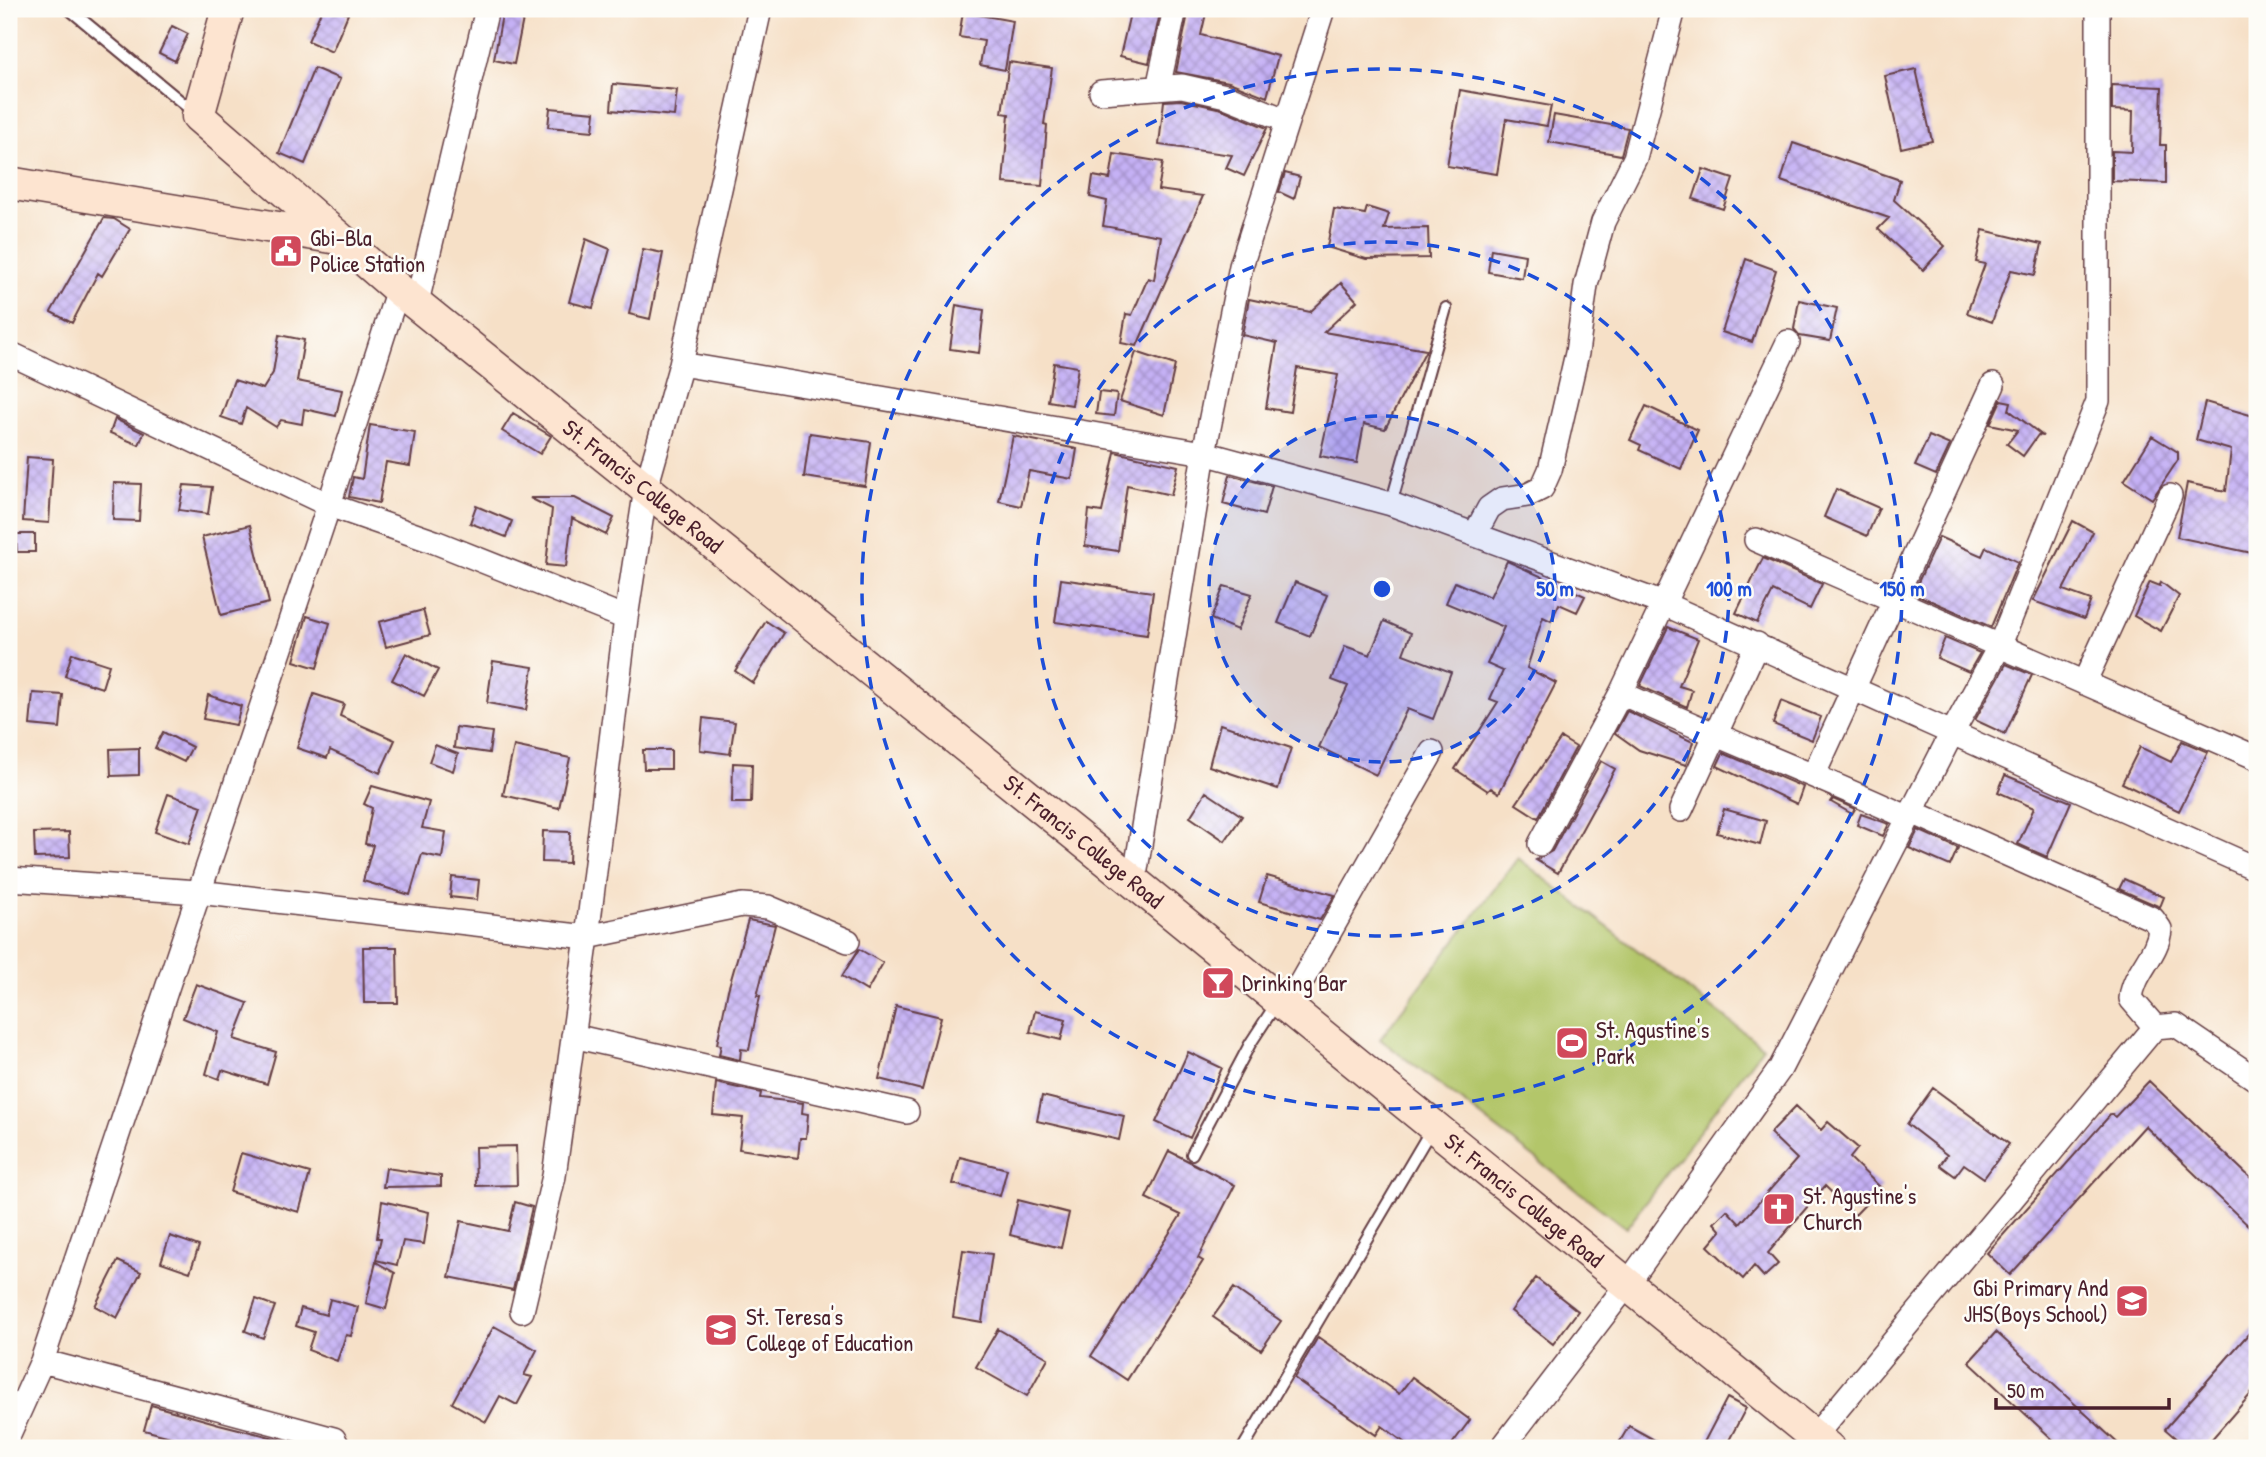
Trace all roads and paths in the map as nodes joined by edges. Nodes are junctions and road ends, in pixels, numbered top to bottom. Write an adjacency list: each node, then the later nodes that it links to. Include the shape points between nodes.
1 (69, 9): 11 (lane)
2 (228, 9): 11 (main road)
3 (487, 9): 15 (street)
4 (760, 9): 19 (street)
5 (1175, 9): 9 (street)
6 (1323, 9): 12 (street)
7 (1674, 9): 26 (street, via 1635,158 1603,222 1550,470 1542,488 1502,499 1489,508)
8 (2098, 9): 32 (street, via 2098,401)
9 (1158, 88): 10 (street); 12 (street, via 1181,86 1226,96)
10 (1101, 92)
11 (198, 116): 14 (main road, St. Francis College Road)
12 (1285, 120): 21 (street, via 1241,266)
13 (9, 183): 14 (main road)
14 (338, 238): 15 (main road, St. Francis College Road)
15 (408, 296): 22 (main road, St. Francis College Road); 25 (street)
16 (1446, 308): 24 (lane)
17 (1788, 342): 29 (street)
18 (9, 353): 25 (street)
19 (681, 365): 21 (street); 22 (street)
20 (1993, 385): 28 (street)
21 (1204, 453): 24 (street); 46 (street)
22 (646, 488): 30 (street); 46 (main road, St. Francis College Road)
23 (2171, 496): 33 (street)
24 (1391, 504): 26 (street)
25 (329, 505): 30 (street); 47 (street)
26 (1475, 534): 29 (street)
27 (1756, 540): 28 (street)
28 (1893, 600): 32 (street); 34 (street)
29 (1664, 604): 31 (street); 35 (street)
30 (626, 618): 48 (street)
31 (1757, 644): 34 (street); 37 (street)
32 (1998, 647): 33 (street); 36 (street)
33 (2084, 683): 39 (street)
34 (1854, 690): 36 (street); 40 (street)
35 (1621, 693): 37 (street); 43 (street)
36 (1952, 733): 42 (street); 44 (street)
37 (1715, 736): 40 (street); 41 (street)
38 (1432, 752): 50 (street)
39 (2257, 758)
40 (1814, 774): 42 (street)
41 (1681, 810)
42 (1910, 815): 51 (street, via 2152,919 2160,929 2159,940 2132,987 2131,999); 57 (street, via 1780,1069)
43 (1540, 844)
44 (2257, 869)
45 (9, 879): 47 (street)
46 (1134, 882): 50 (main road, St. Francis College Road)
47 (198, 892): 48 (street); 59 (street)
48 (587, 937): 49 (street, via 741,905 768,907); 52 (street)
49 (848, 941)
50 (1283, 1004): 55 (main road, St. Francis College Road); 56 (lane, via 1250,1044)
51 (2155, 1027): 53 (street, via 2176,1025); 61 (street)
52 (573, 1036): 54 (street); 58 (street, via 554,1176)
53 (2257, 1080)
54 (907, 1112)
55 (1433, 1126): 57 (main road, St. Francis College Road); 63 (lane)
56 (1192, 1154)
57 (1626, 1286): 61 (main road, St. Francis College Road); 64 (street)
58 (522, 1311)
59 (42, 1361): 60 (street); 62 (street, via 253,1415 334,1439)
60 (9, 1434)
61 (1821, 1443)
62 (339, 1448)
63 (1243, 1448)
64 (1502, 1448)

